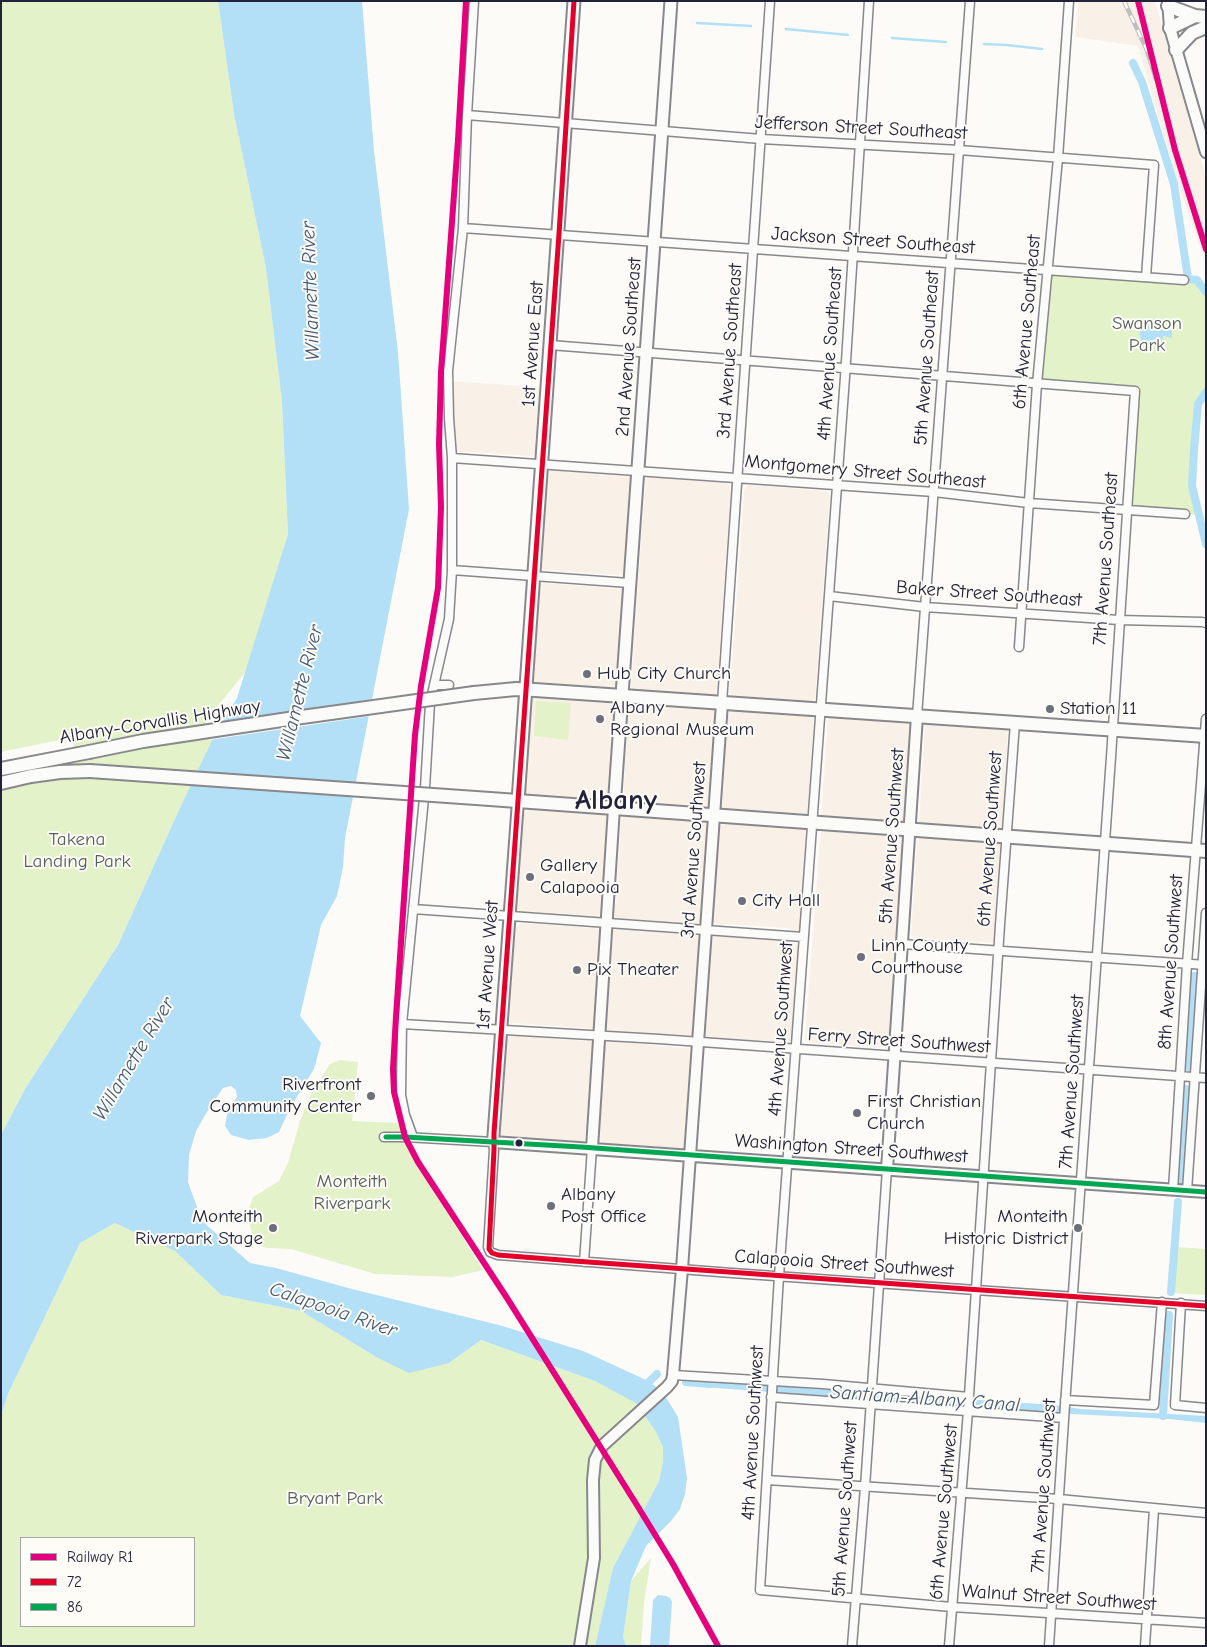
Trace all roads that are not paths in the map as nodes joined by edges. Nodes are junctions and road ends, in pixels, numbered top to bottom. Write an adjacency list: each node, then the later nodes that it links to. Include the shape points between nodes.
1 (474, 1): 13 (street)
2 (574, 1): 14 (main road, 1st Avenue East)
3 (671, 1): 15 (main road, 2nd Avenue Southeast)
4 (770, 1): 16 (street, 3rd Avenue Southeast)
5 (869, 1): 17 (street, 4th Avenue Southeast)
6 (970, 1): 18 (street, 5th Avenue Southeast)
7 (1069, 1): 20 (street, 6th Avenue Southeast)
8 (1168, 3): 9 (highway); 11 (street)
9 (1200, 16): 11 (highway)
10 (1206, 27): 12 (highway, via 1192,33)
11 (1170, 28): 12 (street)
12 (1176, 50): 19 (street)
13 (467, 115): 14 (street, Jefferson Street Southeast); 21 (street)
14 (566, 125): 15 (street, Jefferson Street Southeast); 22 (main road, 1st Avenue East)
15 (662, 132): 16 (street, Jefferson Street Southeast); 23 (main road, 2nd Avenue Southeast)
16 (761, 139): 17 (street, Jefferson Street Southeast); 24 (street, 3rd Avenue Southeast)
17 (859, 145): 18 (street, Jefferson Street Southeast); 25 (street, 4th Avenue Southeast)
18 (959, 150): 20 (street, Jefferson Street Southeast); 26 (street, 5th Avenue Southeast)
19 (1206, 152)
20 (1058, 158): 27 (street, 6th Avenue Southeast); 28 (street, Jefferson Street Southeast, via 1154,165)
21 (463, 228): 22 (street, Jackson Street Southeast); 36 (street, via 448,371)
22 (559, 234): 23 (street, Jackson Street Southeast); 30 (main road, 1st Avenue East)
23 (655, 242): 24 (street, Jackson Street Southeast); 31 (main road, 2nd Avenue Southeast)
24 (754, 250): 25 (street, Jackson Street Southeast); 32 (street, 3rd Avenue Southeast)
25 (853, 256): 26 (street, Jackson Street Southeast); 33 (street, 4th Avenue Southeast)
26 (950, 264): 27 (street, Jackson Street Southeast); 34 (street, 5th Avenue Southeast)
27 (1046, 271): 28 (street, Jackson Street Southeast); 35 (street, 6th Avenue Southeast)
28 (1146, 278): 29 (street, Jackson Street Southeast)
29 (1184, 280)
30 (550, 345): 31 (street); 37 (main road, 1st Avenue East)
31 (645, 352): 32 (street); 38 (main road, 2nd Avenue Southeast)
32 (746, 361): 33 (street); 39 (street, 3rd Avenue Southeast)
33 (846, 368): 34 (street); 40 (street, 4th Avenue Southeast)
34 (943, 375): 35 (street); 41 (street, 5th Avenue Southeast)
35 (1037, 384): 42 (street, 6th Avenue Southeast); 43 (street, 7th Avenue Southeast, via 1134,391)
36 (452, 458): 37 (street, Montgomery Street Southeast); 45 (street)
37 (542, 465): 38 (street, Montgomery Street Southeast); 46 (main road, 1st Avenue East)
38 (637, 471): 39 (street, Montgomery Street Southeast); 47 (main road, 2nd Avenue Southeast)
39 (737, 478): 40 (street, Montgomery Street Southeast); 58 (street, 3rd Avenue Southeast)
40 (837, 486): 41 (street, Montgomery Street Southeast); 48 (street, 4th Avenue Southeast)
41 (934, 492): 42 (street, Montgomery Street Southeast); 49 (street, 5th Avenue Southeast)
42 (1029, 503): 43 (street, Montgomery Street Southeast); 50 (street, 6th Avenue Southeast)
43 (1128, 510): 44 (street, Montgomery Street Southeast); 51 (street, 7th Avenue Southeast)
44 (1184, 514)
45 (452, 570): 46 (street); 54 (street, via 449,619)
46 (534, 576): 47 (street); 56 (main road, 1st Avenue East)
47 (629, 583): 57 (main road, 2nd Avenue Southeast)
48 (829, 596): 49 (street, Baker Street Southeast); 59 (street, 4th Avenue Southeast)
49 (925, 607): 50 (street, Baker Street Southeast); 60 (street, 5th Avenue Southeast)
50 (1022, 613): 51 (street, Baker Street Southeast); 53 (street, 6th Avenue Southeast)
51 (1120, 620): 52 (street, Baker Street Southeast); 63 (street, 7th Avenue Southeast)
52 (1206, 623)
53 (1019, 646)
54 (434, 685): 55 (street); 75 (street)
55 (448, 685)
56 (526, 690): 57 (highway, Albany-Corvallis Highway); 65 (highway, Albany-Corvallis Highway, bridge, via 474,693 295,718); 67 (main road, 1st Avenue West)
57 (621, 696): 58 (highway, Albany-Corvallis Highway); 68 (main road, 2nd Avenue Southeast)
58 (722, 703): 59 (highway, Albany-Corvallis Highway); 69 (street, 3rd Avenue Southwest)
59 (820, 710): 60 (highway, Albany-Corvallis Highway); 70 (street, 4th Avenue Southwest)
60 (917, 716): 62 (highway, Albany-Corvallis Highway); 71 (street, 5th Avenue Southwest)
61 (1206, 719): 64 (street, 8th Avenue Southwest)
62 (1014, 723): 63 (highway, Albany-Corvallis Highway); 72 (street, 6th Avenue Southwest)
63 (1112, 729): 64 (highway, Albany-Corvallis Highway); 73 (street, 7th Avenue Southwest)
64 (1205, 736): 74 (street, 8th Avenue Southwest)
65 (1, 769)
66 (1, 783): 67 (highway, Albany-Corvallis Highway, bridge, via 60,772 90,771)
67 (518, 801): 68 (highway, Albany-Corvallis Highway); 77 (street, 1st Avenue West)
68 (614, 808): 69 (highway, Albany-Corvallis Highway); 78 (street)
69 (714, 816): 70 (highway, Albany-Corvallis Highway); 79 (street, 3rd Avenue Southwest)
70 (812, 822): 71 (highway, Albany-Corvallis Highway); 80 (street, 4th Avenue Southwest)
71 (910, 830): 72 (highway, Albany-Corvallis Highway); 81 (street, 5th Avenue Southwest)
72 (1006, 837): 73 (highway, Albany-Corvallis Highway); 82 (street, 6th Avenue Southwest)
73 (1105, 844): 74 (highway, Albany-Corvallis Highway); 83 (street, 7th Avenue Southwest)
74 (1201, 851): 84 (street, 8th Avenue Southwest)
75 (413, 909): 77 (street); 86 (street)
76 (1206, 913): 85 (street, 8th Avenue Southwest)
77 (510, 917): 78 (street); 87 (street, 1st Avenue West)
78 (606, 924): 79 (street); 88 (street)
79 (707, 931): 80 (street); 89 (street, 3rd Avenue Southwest)
80 (804, 937): 90 (street, 4th Avenue Southwest)
81 (902, 944): 82 (street); 91 (street, 5th Avenue Southwest)
82 (998, 950): 83 (street); 92 (street, 6th Avenue Southwest)
83 (1097, 957): 84 (street); 93 (street, 7th Avenue Southwest)
84 (1187, 964): 85 (street); 94 (street, 8th Avenue Southwest)
85 (1204, 965): 95 (street, 8th Avenue Southwest)
86 (402, 1024): 87 (street, Ferry Street Southwest); 98 (street, via 401,1095)
87 (501, 1029): 88 (street, Ferry Street Southwest); 99 (street, 1st Avenue West)
88 (599, 1036): 89 (street, Ferry Street Southwest); 100 (street)
89 (698, 1043): 90 (street, Ferry Street Southwest); 101 (street, 3rd Avenue Southwest)
90 (795, 1050): 91 (street, Ferry Street Southwest); 102 (street, 4th Avenue Southwest)
91 (894, 1056): 92 (street, Ferry Street Southwest); 103 (street, 5th Avenue Southwest)
92 (991, 1064): 93 (street, Ferry Street Southwest); 104 (street, 6th Avenue Southwest)
93 (1089, 1071): 94 (street, Ferry Street Southwest); 105 (street, 7th Avenue Southwest)
94 (1179, 1076): 95 (street, Ferry Street Southwest); 106 (street, 8th Avenue Southwest)
95 (1195, 1077): 96 (street, Ferry Street Southwest); 107 (street, 8th Avenue Southwest)
96 (1206, 1078)
97 (384, 1137): 98 (street)
98 (413, 1137): 99 (street)
99 (493, 1142): 100 (street, Washington Street Southwest); 109 (street, 1st Avenue West)
100 (592, 1148): 101 (street, Washington Street Southwest); 110 (street)
101 (690, 1155): 102 (street, Washington Street Southwest); 111 (street, 3rd Avenue Southwest)
102 (787, 1162): 103 (street, Washington Street Southwest); 112 (street, 4th Avenue Southwest)
103 (887, 1169): 104 (street, Washington Street Southwest); 113 (street, 5th Avenue Southwest)
104 (984, 1176): 105 (street, Washington Street Southwest); 114 (street, 6th Avenue Southwest)
105 (1081, 1183): 106 (street, Washington Street Southwest); 115 (street, 7th Avenue Southwest)
106 (1173, 1190): 107 (street, Washington Street Southwest)
107 (1187, 1191): 108 (street, Washington Street Southwest)
108 (1206, 1192)
109 (488, 1244): 110 (street, Calapooia Street Southwest, via 490,1252 498,1255)
110 (584, 1262): 111 (street, Calapooia Street Southwest)
111 (682, 1269): 112 (street, Calapooia Street Southwest); 119 (street, 3rd Avenue Southwest)
112 (779, 1276): 113 (street, Calapooia Street Southwest); 120 (street, 4th Avenue Southwest)
113 (878, 1283): 114 (street, Calapooia Street Southwest); 121 (street, 5th Avenue Southwest)
114 (976, 1289): 115 (street, Calapooia Street Southwest); 123 (street, 6th Avenue Southwest)
115 (1072, 1297): 116 (street, Calapooia Street Southwest); 127 (street, 7th Avenue Southwest)
116 (1162, 1302): 117 (street, Calapooia Street Southwest); 127 (street, via 1154,1405)
117 (1181, 1303): 118 (street, Calapooia Street Southwest); 125 (street, via 1175,1405)
118 (1206, 1306)
119 (673, 1375): 120 (street); 140 (street, 3rd Avenue Southwest, via 667,1387 602,1446 595,1460 594,1558)
120 (772, 1382): 121 (street); 122 (street, 4th Avenue Southwest)
121 (871, 1390): 123 (street); 124 (street, 5th Avenue Southwest)
122 (771, 1396): 124 (street); 128 (street, 4th Avenue Southwest)
123 (969, 1397): 126 (street, 6th Avenue Southwest)
124 (870, 1403): 126 (street); 129 (street, 5th Avenue Southwest)
125 (1206, 1408)
126 (968, 1409): 127 (street); 130 (street, 6th Avenue Southwest)
127 (1065, 1409): 131 (street, 7th Avenue Southwest)
128 (767, 1480): 129 (street); 134 (street, 4th Avenue Southwest)
129 (865, 1487): 130 (street); 135 (street, 5th Avenue Southwest)
130 (962, 1493): 131 (street); 136 (street, 6th Avenue Southwest)
131 (1059, 1499): 132 (street); 137 (street, 7th Avenue Southwest)
132 (1154, 1509): 133 (street); 138 (street)
133 (1206, 1513)
134 (760, 1590): 135 (street, Walnut Street Southwest)
135 (856, 1598): 136 (street, Walnut Street Southwest); 141 (street, 5th Avenue Southwest)
136 (952, 1607): 137 (street, Walnut Street Southwest); 142 (street, 6th Avenue Southwest)
137 (1052, 1613): 138 (street, Walnut Street Southwest); 143 (street, 7th Avenue Southwest)
138 (1147, 1620): 139 (street, Walnut Street Southwest); 144 (street)
139 (1206, 1623)
140 (580, 1646)
141 (852, 1646)
142 (949, 1646)
143 (1050, 1646)
144 (1145, 1646)

